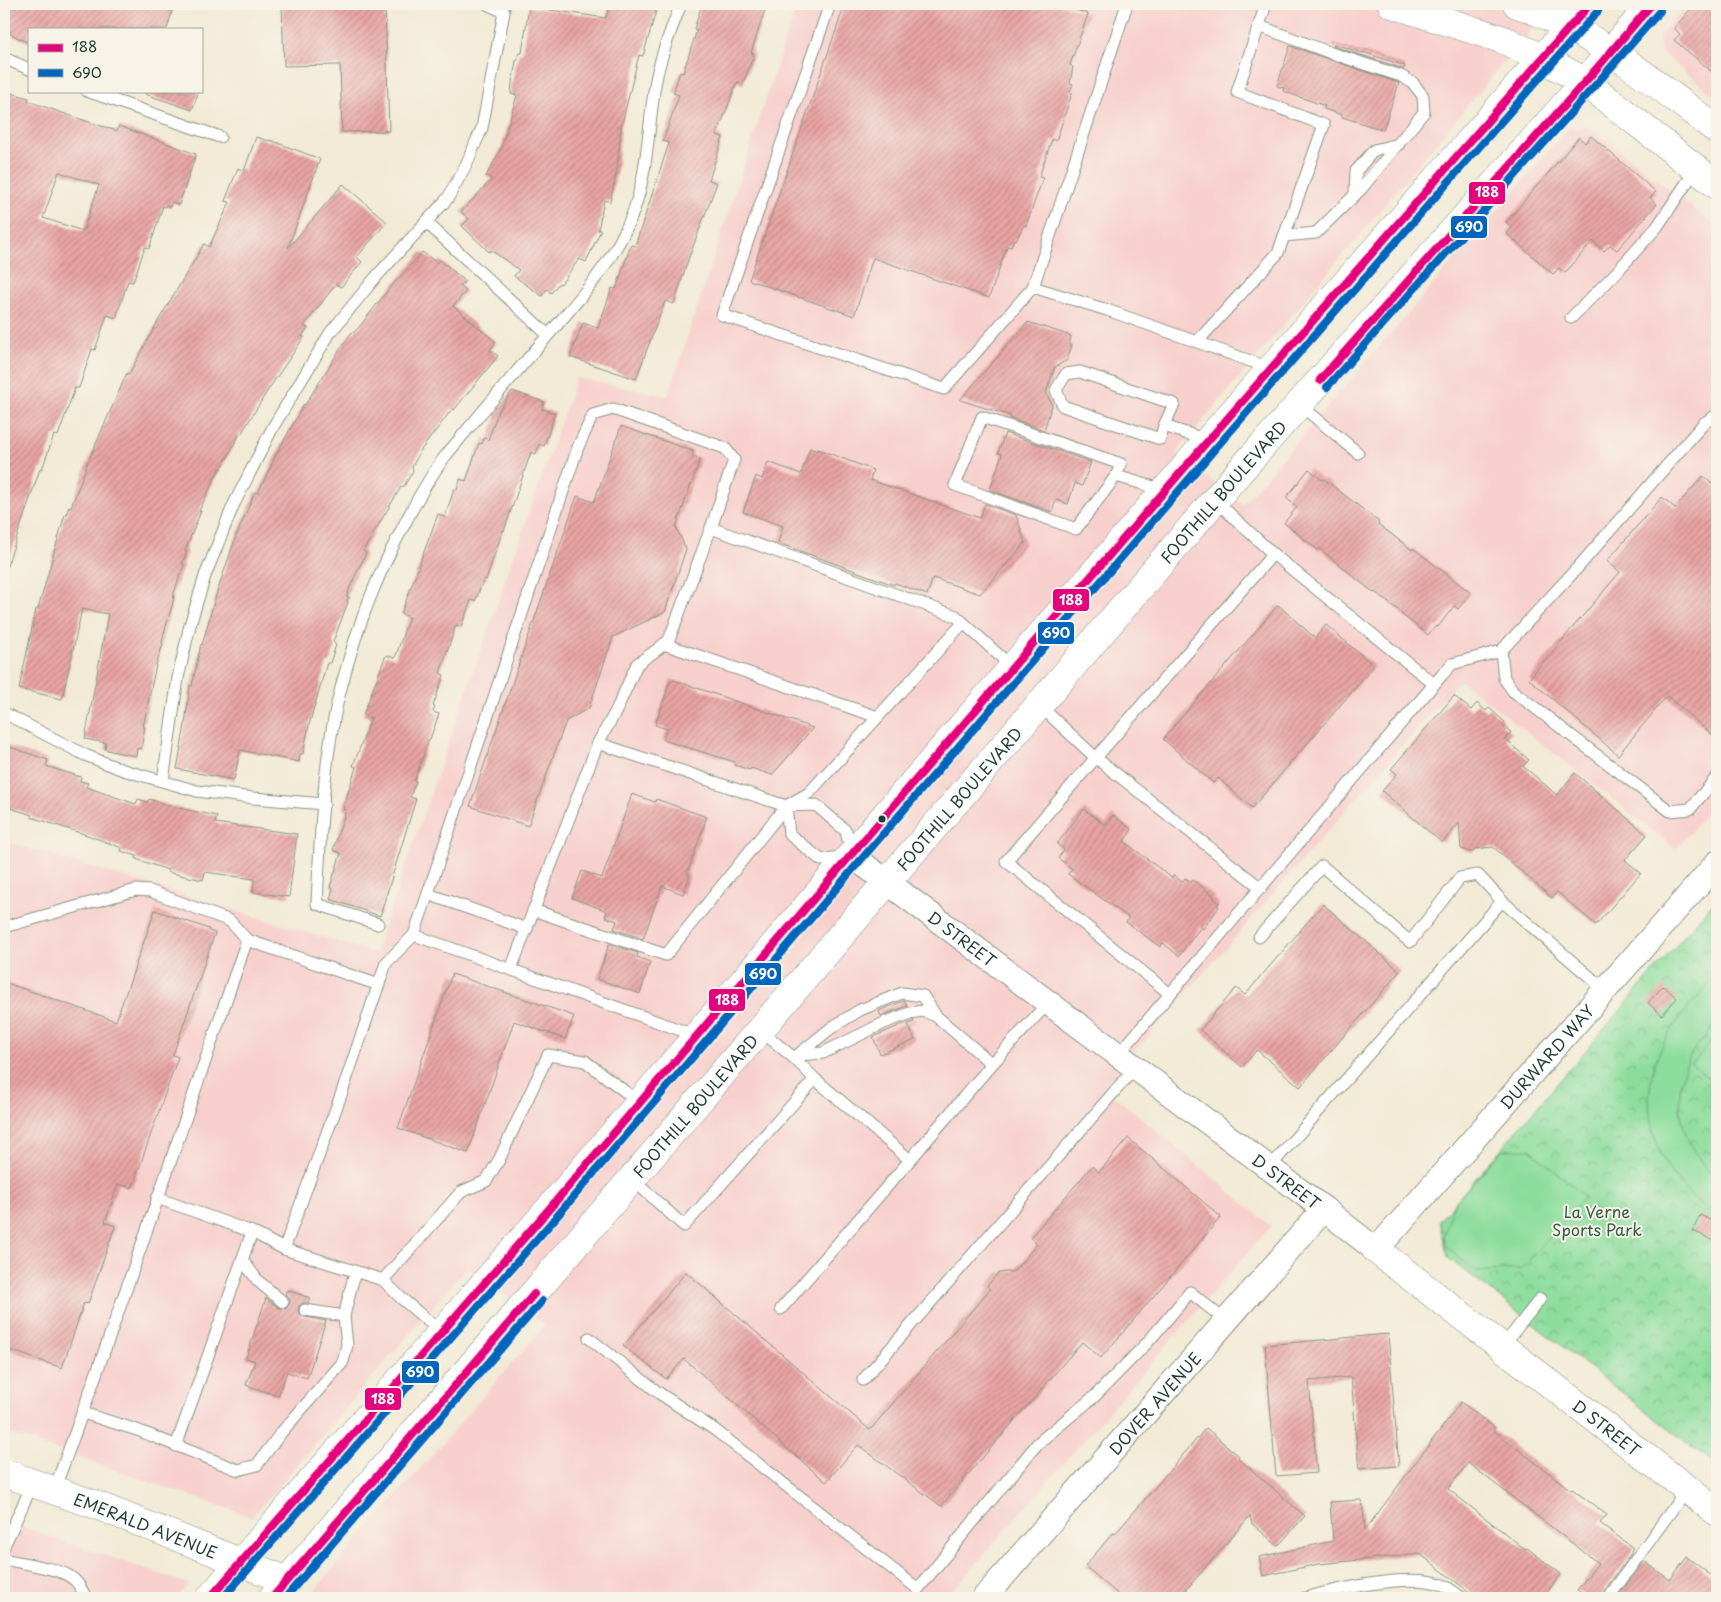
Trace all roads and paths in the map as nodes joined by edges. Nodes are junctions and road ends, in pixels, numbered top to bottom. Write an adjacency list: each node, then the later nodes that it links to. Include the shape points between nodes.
1 (487, 4): 21 (lane, via 504,12 482,128 448,198)
2 (680, 4): 25 (lane, via 656,82 646,163 626,231 607,263)
3 (830, 4): 23 (lane, via 722,316 944,389)
4 (1127, 4): 23 (lane)
5 (1266, 4): 10 (lane)
6 (1392, 4): 14 (main road, via 1504,40)
7 (1517, 4): 11 (main road)
8 (1590, 4): 11 (main road)
9 (1652, 4): 12 (main road, FOOTHILL BOULEVARD)
10 (1259, 26): 22 (lane, via 1237,92 1324,125); 22 (lane, via 1401,76 1413,83 1423,96 1424,112 1356,194 1316,233)
11 (1568, 28): 12 (main road); 14 (main road)
12 (1611, 52): 16 (main road, FOOTHILL BOULEVARD); 18 (main road)
13 (4, 58): 15 (lane)
14 (1542, 58): 16 (main road); 27 (main road)
15 (28, 69)
16 (1585, 82): 20 (main road); 28 (main road, FOOTHILL BOULEVARD)
17 (89, 92): 19 (lane)
18 (1717, 130)
19 (220, 137)
20 (1707, 177): 24 (lane)
21 (426, 222): 25 (lane); 49 (lane, via 330,333 273,427 233,506 205,576 190,625)
22 (1284, 236): 26 (lane, via 1278,253)
23 (1033, 287): 26 (lane)
24 (1571, 318)
25 (548, 335): 50 (lane, via 445,457 414,504 389,552 347,667 337,706)
26 (1197, 342): 27 (lane)
27 (1272, 368): 31 (main road)
28 (1299, 404): 32 (lane); 35 (main road, FOOTHILL BOULEVARD)
29 (1717, 416): 40 (lane, via 1704,423)
30 (1164, 426): 30 (lane, via 1174,404 1080,372 1066,374 1056,390 1064,406 1160,439); 31 (lane)
31 (1208, 441): 34 (main road)
32 (1358, 453)
33 (1116, 476): 33 (lane, via 1121,464 982,417 955,485 1076,529); 34 (lane)
34 (1166, 490): 41 (main road)
35 (1215, 500): 37 (lane); 43 (main road, FOOTHILL BOULEVARD)
36 (712, 528): 38 (lane, via 956,616); 39 (lane, via 669,640); 56 (lane, via 734,460 724,448 613,409 594,415 578,447)
37 (1273, 554): 42 (lane); 47 (lane)
38 (963, 622): 41 (lane); 45 (lane)
39 (664, 644): 45 (lane); 46 (lane, via 637,664)
40 (1501, 651): 42 (lane, via 1452,664); 48 (lane, via 1504,678 1513,691 1670,812 1690,809)
41 (1012, 668): 52 (main road)
42 (1434, 684): 55 (lane)
43 (1039, 705): 47 (lane); 54 (main road, FOOTHILL BOULEVARD)
44 (4, 713): 49 (lane, via 85,755)
45 (878, 717): 51 (lane, via 809,793)
46 (598, 743): 51 (lane); 58 (lane)
47 (1096, 758): 55 (lane); 68 (lane, via 1006,862)
48 (1717, 777)
49 (162, 781): 50 (lane, via 216,794)
50 (324, 804): 59 (lane, via 317,904)
51 (786, 806): 52 (lane, via 816,805 846,831); 52 (lane, via 789,834 821,860); 58 (lane, via 666,955)
52 (851, 854): 54 (street, D STREET); 72 (main road)
53 (1717, 863): 67 (street, DURWARD WAY)
54 (886, 882): 69 (street, D STREET); 71 (main road, FOOTHILL BOULEVARD)
55 (1261, 888): 68 (lane)
56 (428, 894): 61 (lane); 62 (lane)
57 (1502, 901): 63 (lane, via 1478,875 1460,878 1410,942 1322,866); 67 (lane); 79 (lane)
58 (534, 910): 61 (lane)
59 (378, 924)
60 (4, 927): 64 (lane, via 136,890 150,891 230,921)
61 (526, 928): 65 (lane)
62 (414, 935): 65 (lane); 66 (lane, via 386,963)
63 (1259, 937)
64 (247, 940): 66 (lane); 81 (lane)
65 (511, 969): 72 (lane)
66 (379, 985): 84 (lane)
67 (1605, 990): 85 (street, DURWARD WAY)
68 (1170, 994): 74 (lane)
69 (1048, 1003): 74 (street, D STREET); 75 (lane)
70 (936, 1016): 73 (lane, via 923,1011 910,1013 823,1053); 73 (lane, via 923,996 902,993 853,1014); 75 (lane)
71 (760, 1030): 73 (lane); 80 (main road, FOOTHILL BOULEVARD)
72 (697, 1036): 77 (main road)
73 (796, 1057): 76 (lane)
74 (1127, 1061): 79 (street, D STREET); 98 (lane)
75 (992, 1064): 78 (lane)
76 (815, 1079): 78 (lane); 80 (lane, via 684,1226)
77 (640, 1103): 88 (lane, via 585,1061 548,1055 486,1181 461,1192); 95 (main road)
78 (910, 1160): 91 (lane)
79 (1269, 1168): 82 (street, D STREET)
80 (632, 1179): 108 (main road, FOOTHILL BOULEVARD)
81 (157, 1198): 83 (lane); 99 (lane)
82 (1324, 1209): 85 (street, D STREET); 94 (street, DOVER AVENUE)
83 (252, 1232): 84 (lane); 86 (lane)
84 (284, 1248): 87 (lane)
85 (1376, 1250): 97 (main road, D STREET)
86 (242, 1259): 90 (lane, via 258,1281); 100 (lane)
87 (355, 1272): 88 (lane); 93 (lane)
88 (383, 1280): 95 (lane)
89 (1540, 1299): 97 (lane)
90 (283, 1302)
91 (781, 1309)
92 (306, 1310): 93 (lane)
93 (344, 1316): 100 (lane, via 347,1345 343,1362 256,1465 238,1470)
94 (1226, 1322): 96 (lane, via 1190,1292 1148,1342 1095,1396 1038,1443 918,1589 715,1430 659,1393); 111 (street, DOVER AVENUE)
95 (442, 1332): 107 (main road)
96 (590, 1338)
97 (1502, 1347): 103 (main road, D STREET)
98 (863, 1380)
99 (83, 1413): 100 (lane); 102 (lane)
100 (176, 1446)
101 (4, 1473): 102 (main road, EMERALD AVENUE)
102 (44, 1486): 105 (lane); 107 (main road, EMERALD AVENUE)
103 (1687, 1489): 104 (main road, D STREET); 114 (lane)
104 (1717, 1512)
105 (4, 1546)
106 (4, 1559): 109 (lane, via 70,1576)
107 (241, 1562): 108 (main road, EMERALD AVENUE); 110 (main road)
108 (280, 1590)
109 (86, 1598)
110 (210, 1598)
111 (984, 1598)
112 (1305, 1598): 113 (lane, via 1335,1590 1418,1580 1444,1585)
113 (1462, 1598)
114 (1608, 1598)

